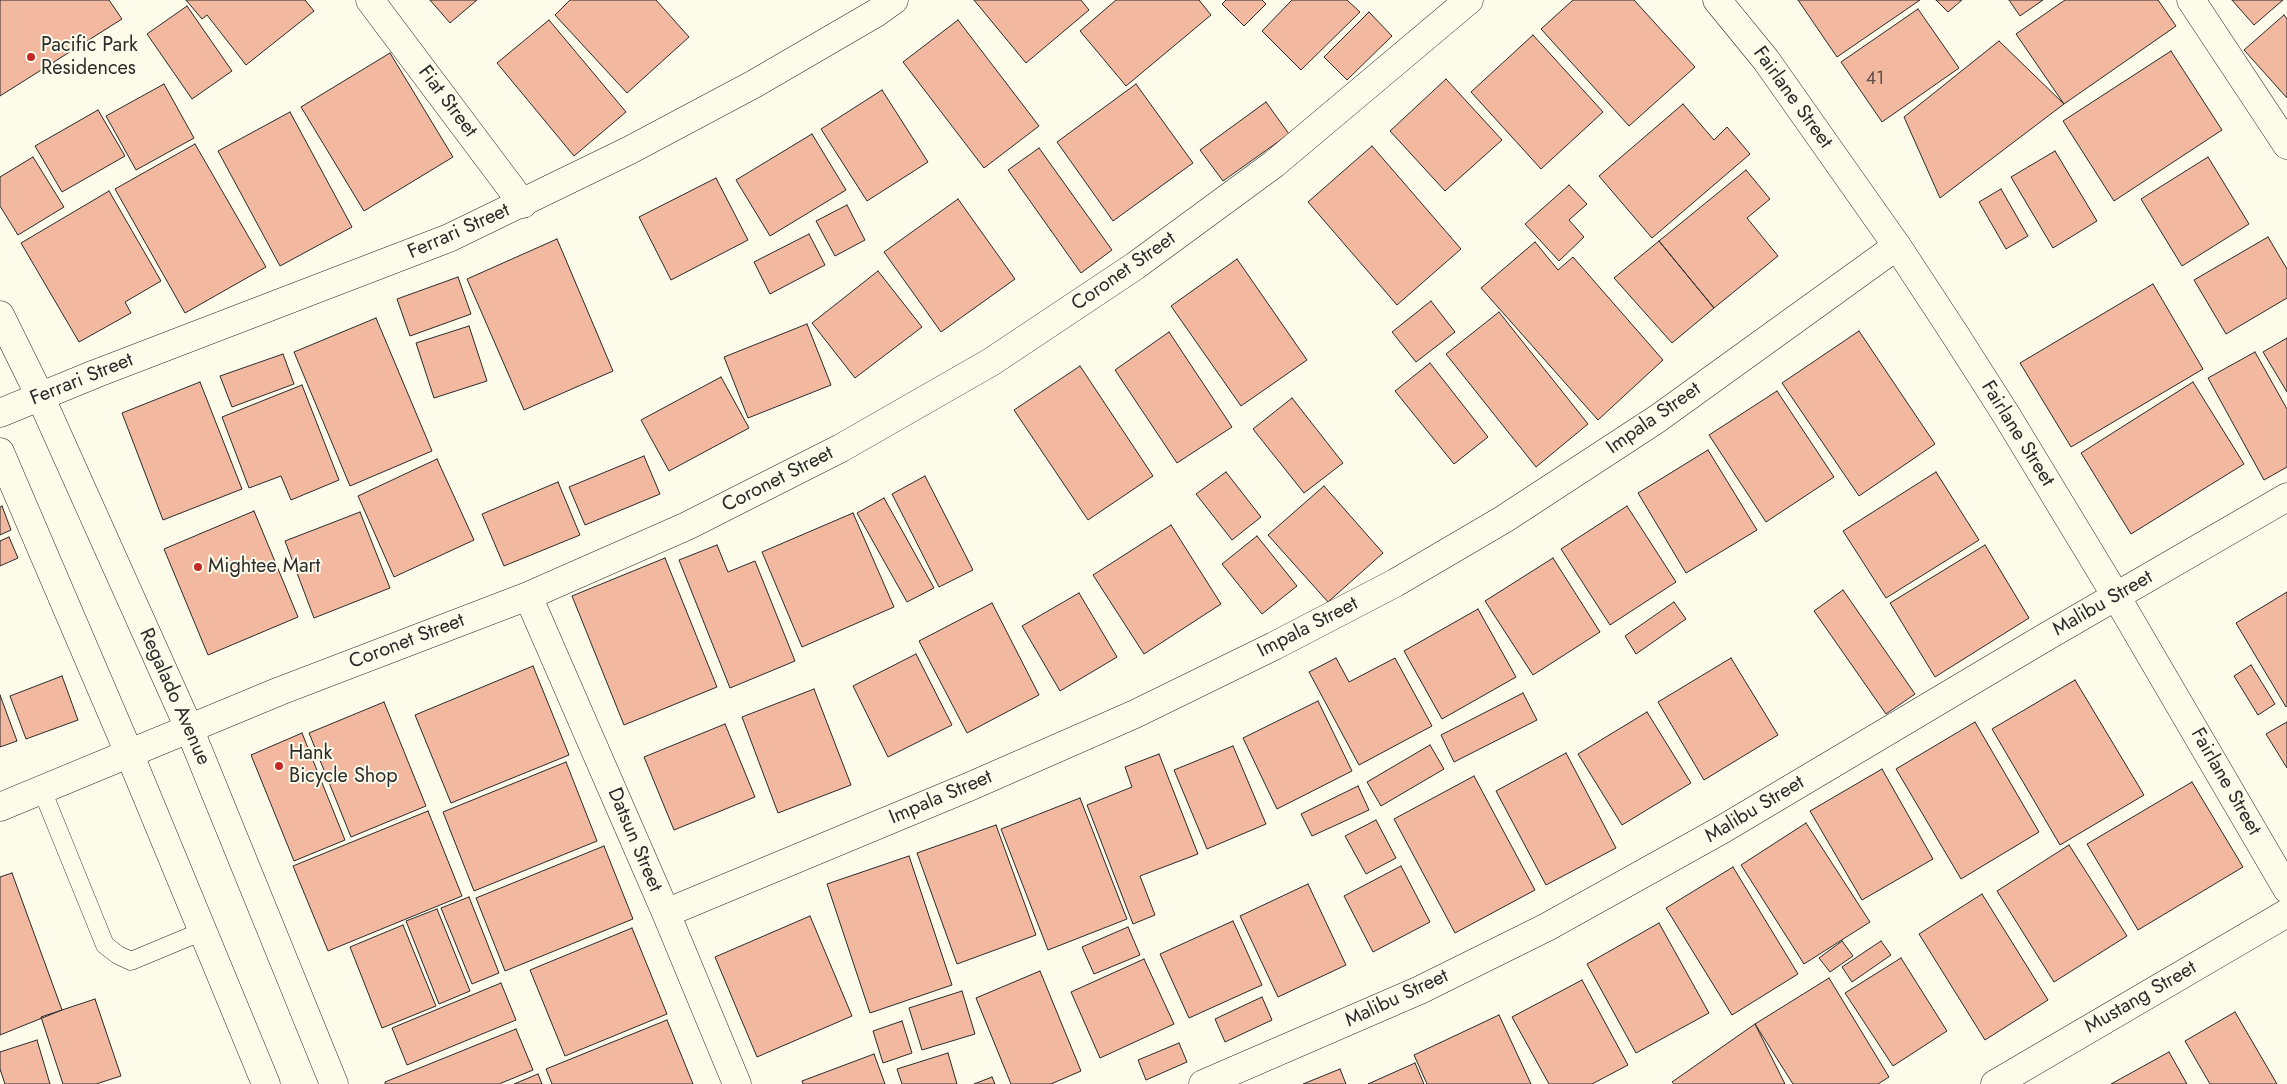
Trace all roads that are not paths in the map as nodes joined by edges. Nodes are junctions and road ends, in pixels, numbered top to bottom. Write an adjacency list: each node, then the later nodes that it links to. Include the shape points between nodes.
1 (370, 0): 7 (street, Fiat Street)
2 (894, 0): 7 (street, Ferrari Street, via 754,84)
3 (1469, 0): 14 (street, Coronet Street, via 1274,164 1135,266 991,362 832,453 687,526)
4 (1717, 0): 8 (street, Fairlane Street, via 1766,60)
5 (2191, 0): 6 (street)
6 (2287, 146)
7 (524, 204): 10 (street, Ferrari Street, via 442,241)
8 (1897, 246): 15 (street, Fairlane Street, via 2007,416); 21 (street, Impala Street, via 1657,419 1504,519 1395,583 1135,714)
9 (0, 315): 10 (street, Regalado Avenue)
10 (40, 396): 11 (street, Ferrari Street); 16 (street, Regalado Avenue)
11 (0, 413)
12 (0, 452): 17 (street)
13 (2287, 497): 15 (street, Malibu Street)
14 (528, 596): 16 (street, Coronet Street); 21 (street, Datsun Street)
15 (2116, 596): 20 (street, Fairlane Street); 27 (street, Malibu Street, via 1723,829 1547,928 1420,990)
16 (189, 728): 17 (street, Coronet Street); 25 (street, Regalado Avenue)
17 (130, 753): 18 (street, Coronet Street); 23 (street)
18 (42, 790): 19 (street, Coronet Street); 23 (lane, via 105,945 131,961)
19 (0, 807)
20 (2287, 889)
21 (666, 913): 26 (street, Datsun Street)
22 (2287, 913): 28 (street, Mustang Street)
23 (203, 931): 24 (street)
24 (266, 1084)
25 (334, 1084)
26 (737, 1084)
27 (1202, 1084)
28 (1995, 1084)

